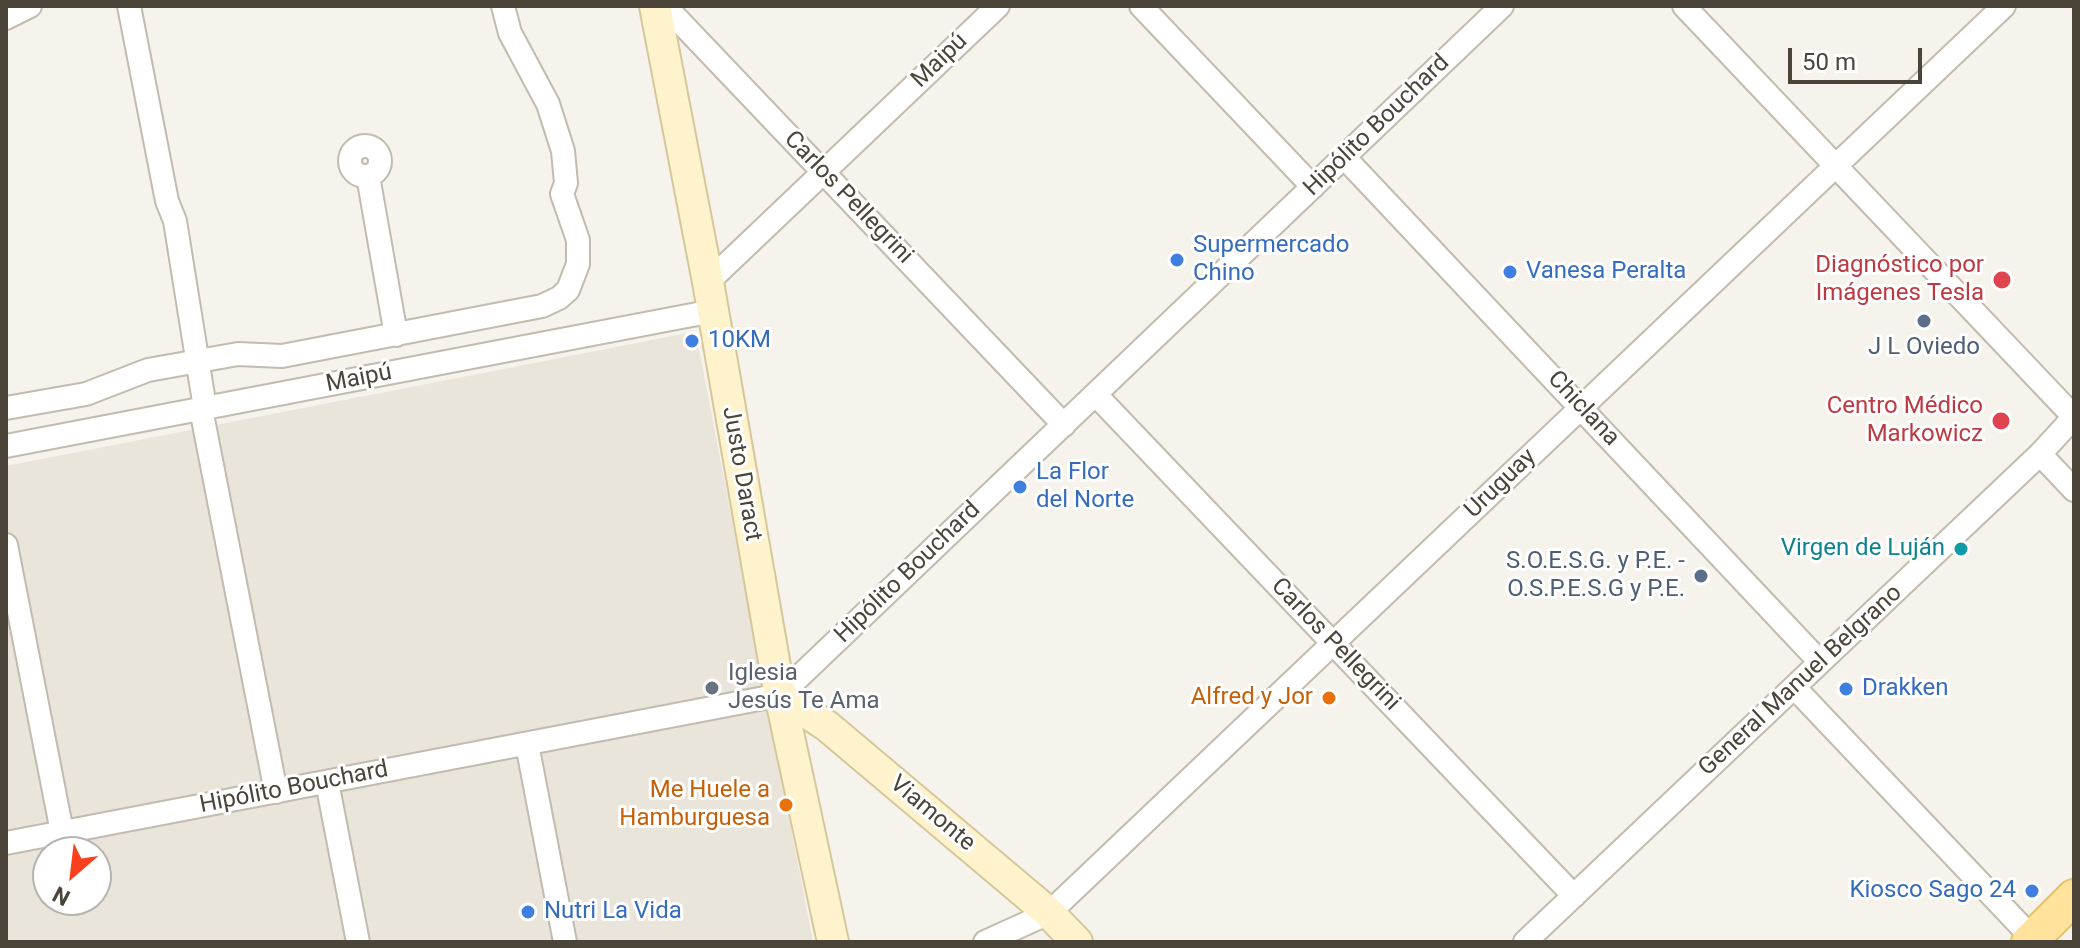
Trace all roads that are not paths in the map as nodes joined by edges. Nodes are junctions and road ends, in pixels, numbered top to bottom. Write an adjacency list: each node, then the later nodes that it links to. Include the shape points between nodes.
1 (30, 6): 11 (street)
2 (129, 6): 20 (street, via 175,221)
3 (503, 6): 19 (street, via 510,33 559,132 566,183 562,194 578,240 578,264 568,290 542,306)
4 (655, 6): 17 (street, Justo Daract)
5 (665, 6): 14 (street, Carlos Pellegrini)
6 (998, 6): 14 (street, Maipú)
7 (1141, 6): 16 (street)
8 (1502, 6): 12 (street, Hipólito Bouchard)
9 (1684, 6): 13 (street)
10 (2004, 6): 13 (street, Uruguay)
11 (6, 18)
12 (1344, 157): 16 (street, Hipólito Bouchard); 22 (street, Chiclana)
13 (1836, 167): 22 (street, Uruguay); 25 (street)
14 (823, 172): 17 (street, Maipú); 26 (street, Carlos Pellegrini)
15 (368, 176): 19 (street)
16 (1313, 187): 21 (street, Hipólito Bouchard)
17 (708, 282): 18 (street, Justo Daract)
18 (713, 311): 24 (street, Maipú); 34 (street, Justo Daract)
19 (396, 335): 20 (street, via 282,356 238,354)
20 (197, 361): 23 (street, via 117,379 86,394); 24 (street)
21 (1096, 395): 26 (street, Hipólito Bouchard); 31 (street, Carlos Pellegrini)
22 (1582, 407): 31 (street, Uruguay); 32 (street, Chiclana)
23 (6, 408)
24 (203, 409): 27 (street, Maipú); 37 (street)
25 (2074, 417): 28 (street, General Manuel Belgrano)
26 (1064, 425): 34 (street, Hipólito Bouchard)
27 (6, 446)
28 (2040, 454): 29 (street); 32 (street, General Manuel Belgrano)
29 (2074, 490)
30 (6, 545): 38 (street)
31 (1333, 643): 40 (street, Carlos Pellegrini); 42 (street, Uruguay)
32 (1820, 662): 33 (street, General Manuel Belgrano)
33 (1794, 687): 40 (street, General Manuel Belgrano); 44 (street)
34 (780, 695): 35 (street, Hipólito Bouchard); 42 (street, Viamonte, via 827,726); 47 (street, Justo Daract)
35 (527, 744): 36 (street, Hipólito Bouchard); 46 (street)
36 (327, 782): 37 (street, Hipólito Bouchard); 45 (street)
37 (276, 792): 38 (street, Hipólito Bouchard)
38 (62, 832): 39 (street, Hipólito Bouchard)
39 (6, 843)
40 (1574, 896): 43 (street, General Manuel Belgrano)
41 (2074, 897): 44 (main road)
42 (1049, 913): 48 (street, Uruguay); 49 (street, Viamonte)
43 (1540, 937)
44 (2032, 941)
45 (358, 942)
46 (565, 942)
47 (833, 942)
48 (985, 942)
49 (1077, 942)

